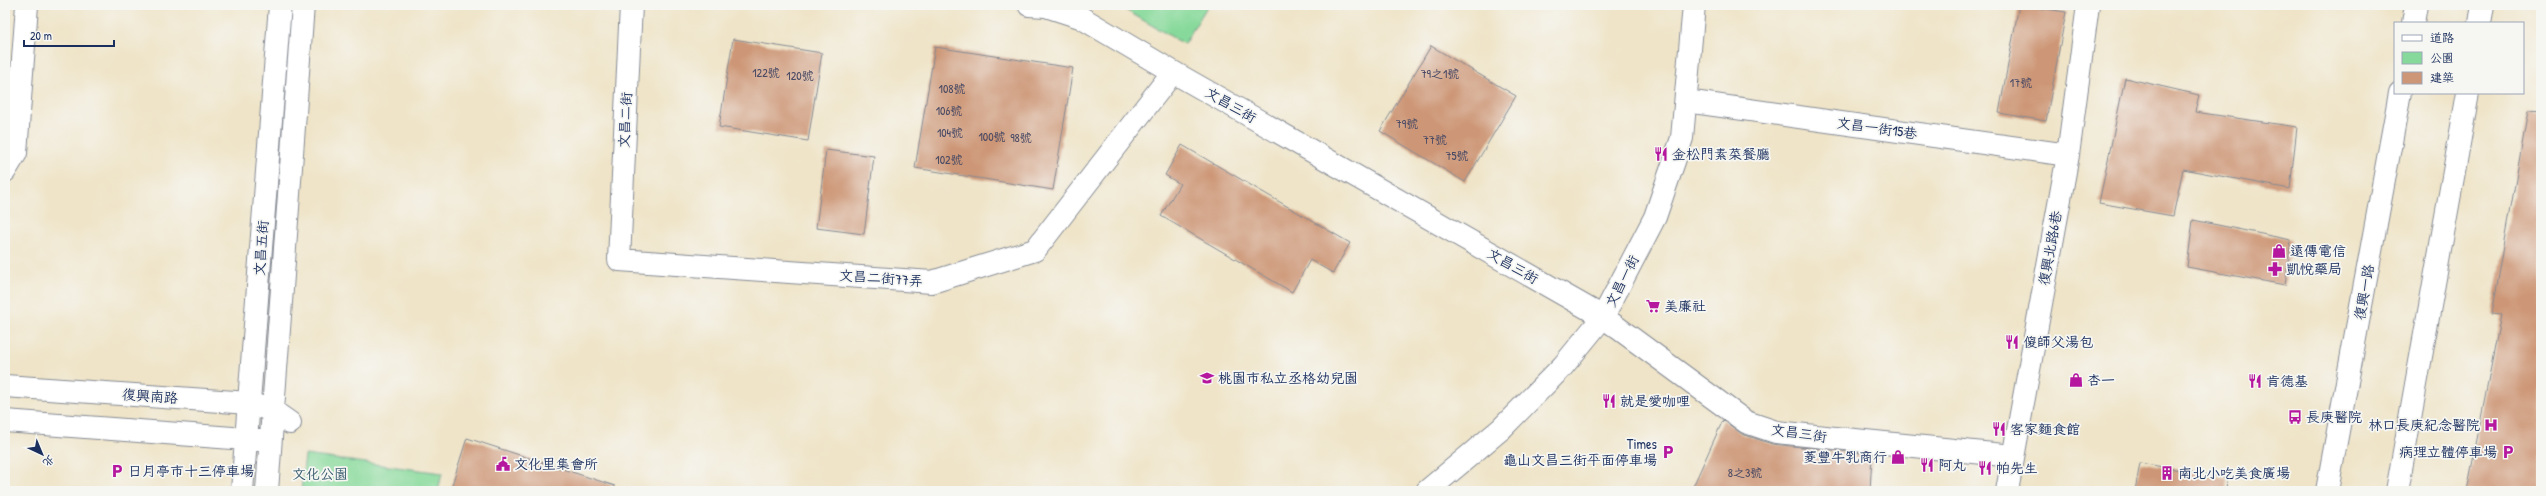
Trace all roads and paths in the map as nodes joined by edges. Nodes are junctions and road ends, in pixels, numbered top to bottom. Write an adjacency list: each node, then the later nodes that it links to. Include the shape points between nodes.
1 (27, 5): 17 (street, via 16,153)
2 (280, 5): 21 (street, 文昌五街)
3 (303, 5): 22 (street, 文昌五街)
4 (631, 5): 18 (street, 文昌二街)
5 (1029, 5): 12 (street, 文昌三街, via 1046,6 1080,17)
6 (1694, 5): 15 (street, 文昌一街)
7 (2088, 5): 16 (street, 復興北路6巷)
8 (2416, 5): 10 (street)
9 (2483, 5): 11 (street)
10 (2413, 22)
11 (2480, 22)
12 (1173, 72): 18 (street, 文昌二街77弄, via 1035,250 932,282 619,260); 19 (street, 文昌三街)
13 (2400, 94): 31 (street, 復興一路)
14 (2468, 94): 32 (street)
15 (1686, 101): 16 (street, 文昌一街15巷); 19 (street, 文昌一街, via 1682,138 1654,217)
16 (2068, 155): 26 (street, 復興北路6巷)
17 (5, 171)
18 (619, 234)
19 (1603, 317): 26 (street, 文昌三街, via 1746,422 1776,432); 29 (street, 文昌一街, via 1563,366 1501,429)
20 (5, 386): 21 (street, 復興南路)
21 (250, 403): 22 (street, 復興南路); 24 (street, 文昌五街)
22 (281, 417): 25 (street, 文昌五街)
23 (5, 420): 24 (street)
24 (246, 439): 25 (street); 27 (street, 文昌五街)
25 (271, 441): 28 (street, 文昌五街)
26 (2013, 456): 30 (street, 復興北路6巷)
27 (242, 491)
28 (268, 491)
29 (1427, 491)
30 (2007, 491)
31 (2327, 491)
32 (2397, 491)

